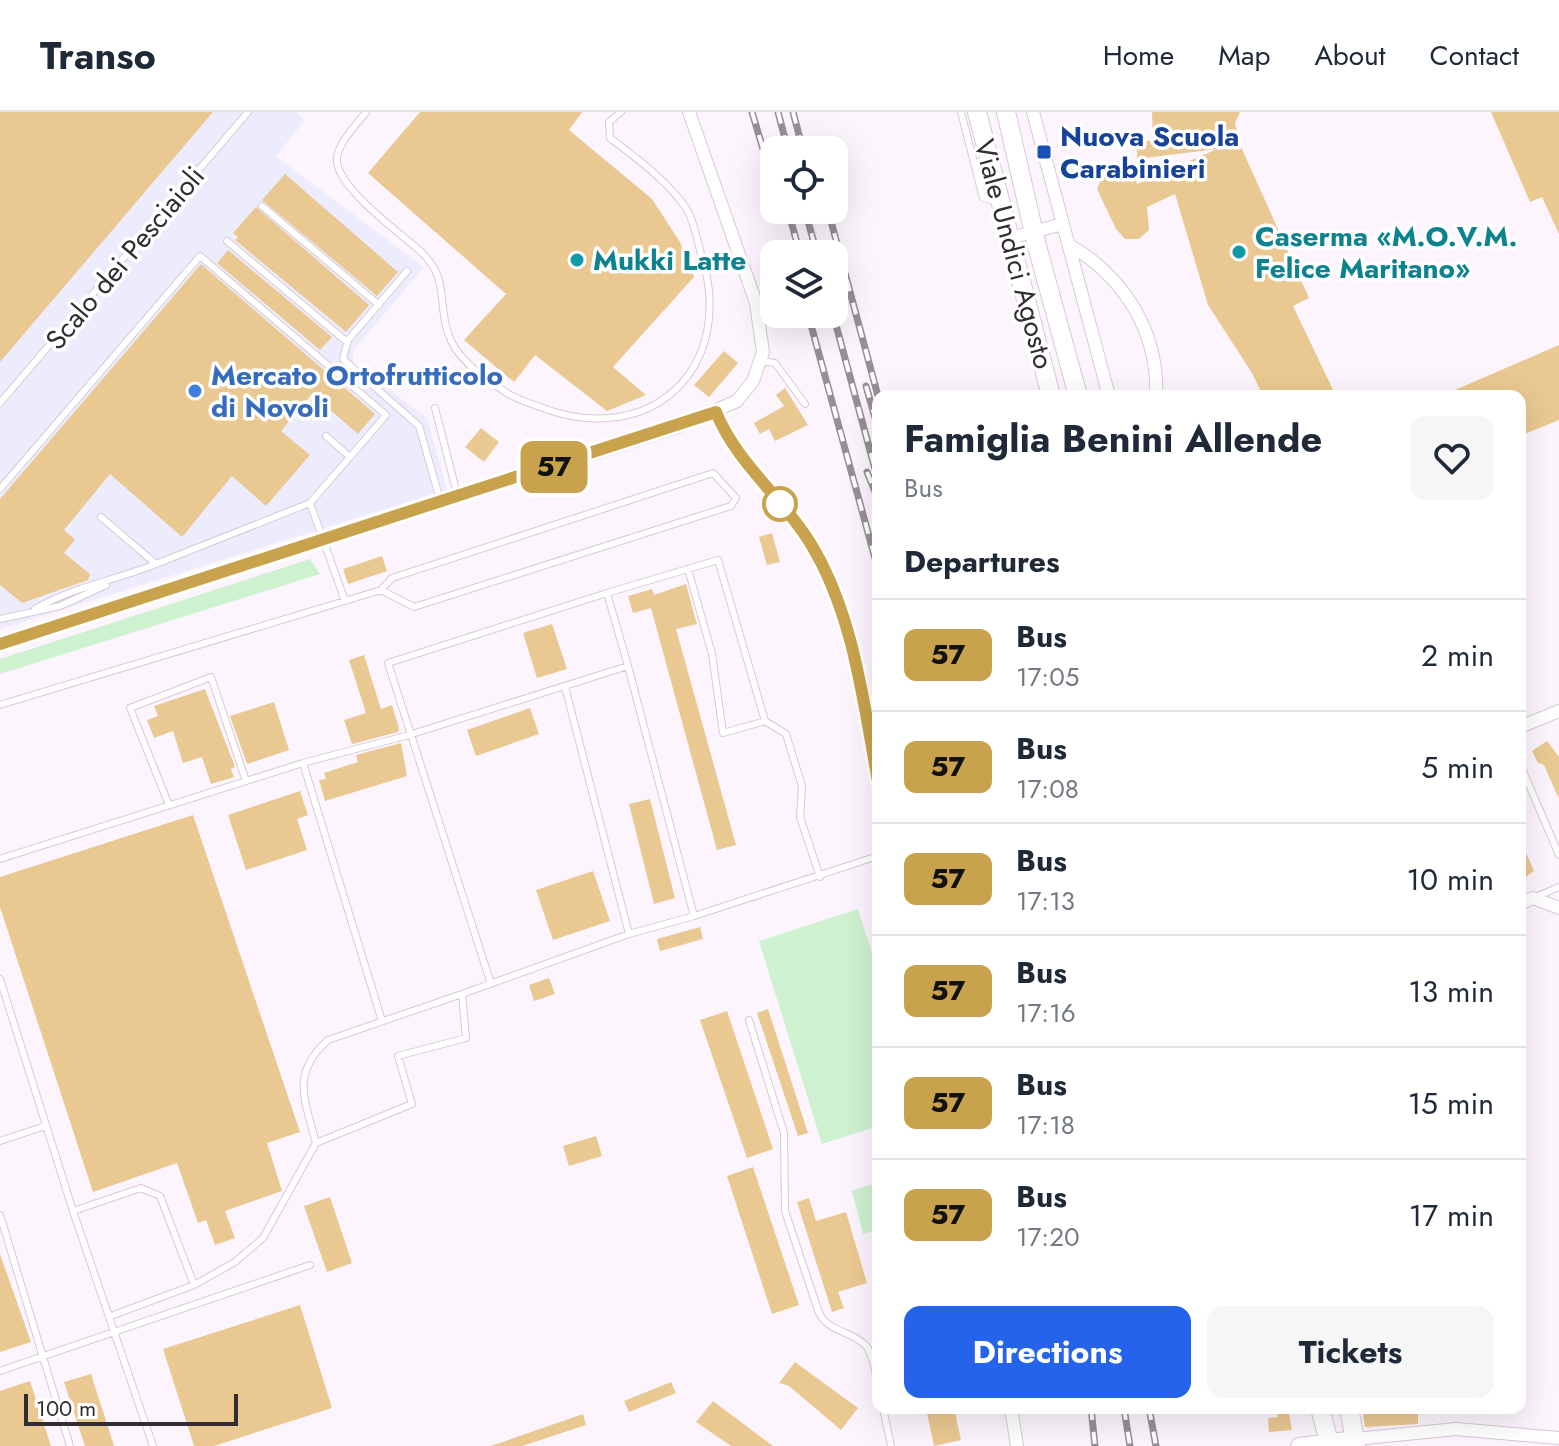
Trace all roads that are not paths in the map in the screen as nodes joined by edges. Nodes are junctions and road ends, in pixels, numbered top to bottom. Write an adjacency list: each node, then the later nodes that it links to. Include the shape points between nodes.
1 (248, 112): 24 (lane, Scalo dei Pesciaioli)
2 (366, 112): 3 (lane, via 337,153 337,168 353,191 435,266 448,333 460,357 509,395 556,413 600,421 635,415 689,375 709,332 711,304 687,209 610,138 609,122)
3 (621, 112)
4 (689, 112): 19 (street, via 756,303)
5 (961, 112): 9 (lane, via 983,198)
6 (977, 112): 9 (main road, Viale Undici Agosto)
7 (1006, 112): 12 (main road, Viale Undici Agosto)
8 (1033, 112): 11 (street)
9 (1001, 203): 13 (main road, Viale Undici Agosto)
10 (262, 206): 17 (lane)
11 (1063, 224): 12 (street); 15 (street)
12 (1034, 232): 13 (street); 21 (main road, Viale Undici Agosto)
13 (1010, 238): 20 (main road, Viale Undici Agosto)
14 (227, 241): 18 (lane)
15 (1069, 245): 22 (street); 23 (street, via 1102,269 1131,301 1151,349)
16 (407, 271): 17 (lane)
17 (379, 305): 18 (lane)
18 (347, 342): 33 (lane, via 343,359 348,366 419,426)
19 (761, 361): 25 (lane, via 775,363); 27 (street, via 747,392)
20 (1049, 390)
21 (1076, 390)
22 (1107, 390)
23 (1155, 390)
24 (0, 403)
25 (805, 404)
26 (435, 408): 31 (lane)
27 (716, 412): 31 (street); 50 (street, via 734,448 810,543 829,581 850,640)
28 (326, 436): 29 (lane)
29 (350, 457): 30 (lane, via 386,415 200,256); 32 (lane)
30 (0, 489)
31 (458, 498): 33 (street)
32 (310, 503): 35 (lane); 36 (lane)
33 (441, 503): 35 (street)
34 (101, 517): 36 (lane)
35 (326, 541): 40 (lane); 42 (street)
36 (156, 564): 41 (lane, via 75,600)
37 (688, 569): 39 (lane); 47 (lane, via 718,560); 47 (lane, via 712,654 723,733)
38 (381, 590): 38 (lane, via 414,607 731,506 736,498 713,473 392,578); 40 (lane)
39 (607, 593): 43 (lane); 49 (lane, via 388,663)
40 (345, 601): 45 (lane)
41 (0, 619)
42 (0, 644)
43 (628, 666): 44 (lane); 63 (lane)
44 (565, 687): 49 (lane); 64 (lane)
45 (0, 705)
46 (1559, 711): 48 (street)
47 (765, 721): 58 (lane, via 786,734 802,786 800,817)
48 (1526, 725)
49 (409, 735): 51 (lane); 66 (lane)
50 (872, 751)
51 (303, 763): 53 (lane); 69 (lane)
52 (1526, 778): 55 (lane)
53 (246, 781): 54 (lane); 54 (lane, via 211,677 130,708)
54 (169, 805): 57 (lane)
55 (1559, 855)
56 (872, 858): 58 (lane)
57 (0, 859)
58 (820, 877): 63 (lane)
59 (1559, 887): 60 (lane)
60 (1533, 898): 61 (street); 62 (street)
61 (1526, 901)
62 (1559, 908)
63 (694, 916): 64 (lane)
64 (629, 934): 66 (lane)
65 (0, 979): 70 (lane)
66 (491, 984): 67 (lane)
67 (462, 994): 69 (lane); 72 (lane, via 466,1038 398,1056 412,1104)
68 (749, 1020): 79 (lane, via 784,1133 785,1211 819,1313 827,1324 864,1344)
69 (382, 1021): 72 (lane, via 328,1040 307,1062 302,1089)
70 (45, 1126): 71 (lane); 73 (lane)
71 (0, 1141)
72 (316, 1143): 76 (lane, via 263,1238 235,1262)
73 (73, 1211): 76 (lane, via 141,1188 160,1196); 77 (lane)
74 (0, 1215): 80 (lane)
75 (310, 1265): 78 (lane)
76 (194, 1285): 77 (lane)
77 (111, 1316): 78 (lane)
78 (117, 1333): 80 (lane); 90 (lane)
79 (872, 1356)
80 (43, 1357): 81 (lane); 89 (lane)
81 (0, 1371)
82 (884, 1414): 91 (lane)
83 (1012, 1414): 92 (street)
84 (1320, 1414): 88 (main road)
85 (1350, 1414): 87 (main road)
86 (1559, 1438): 87 (street, via 1456,1429)
87 (1355, 1442): 88 (main road)
88 (1317, 1445)
89 (70, 1446)
90 (153, 1446)
91 (891, 1446)
92 (1017, 1446)

